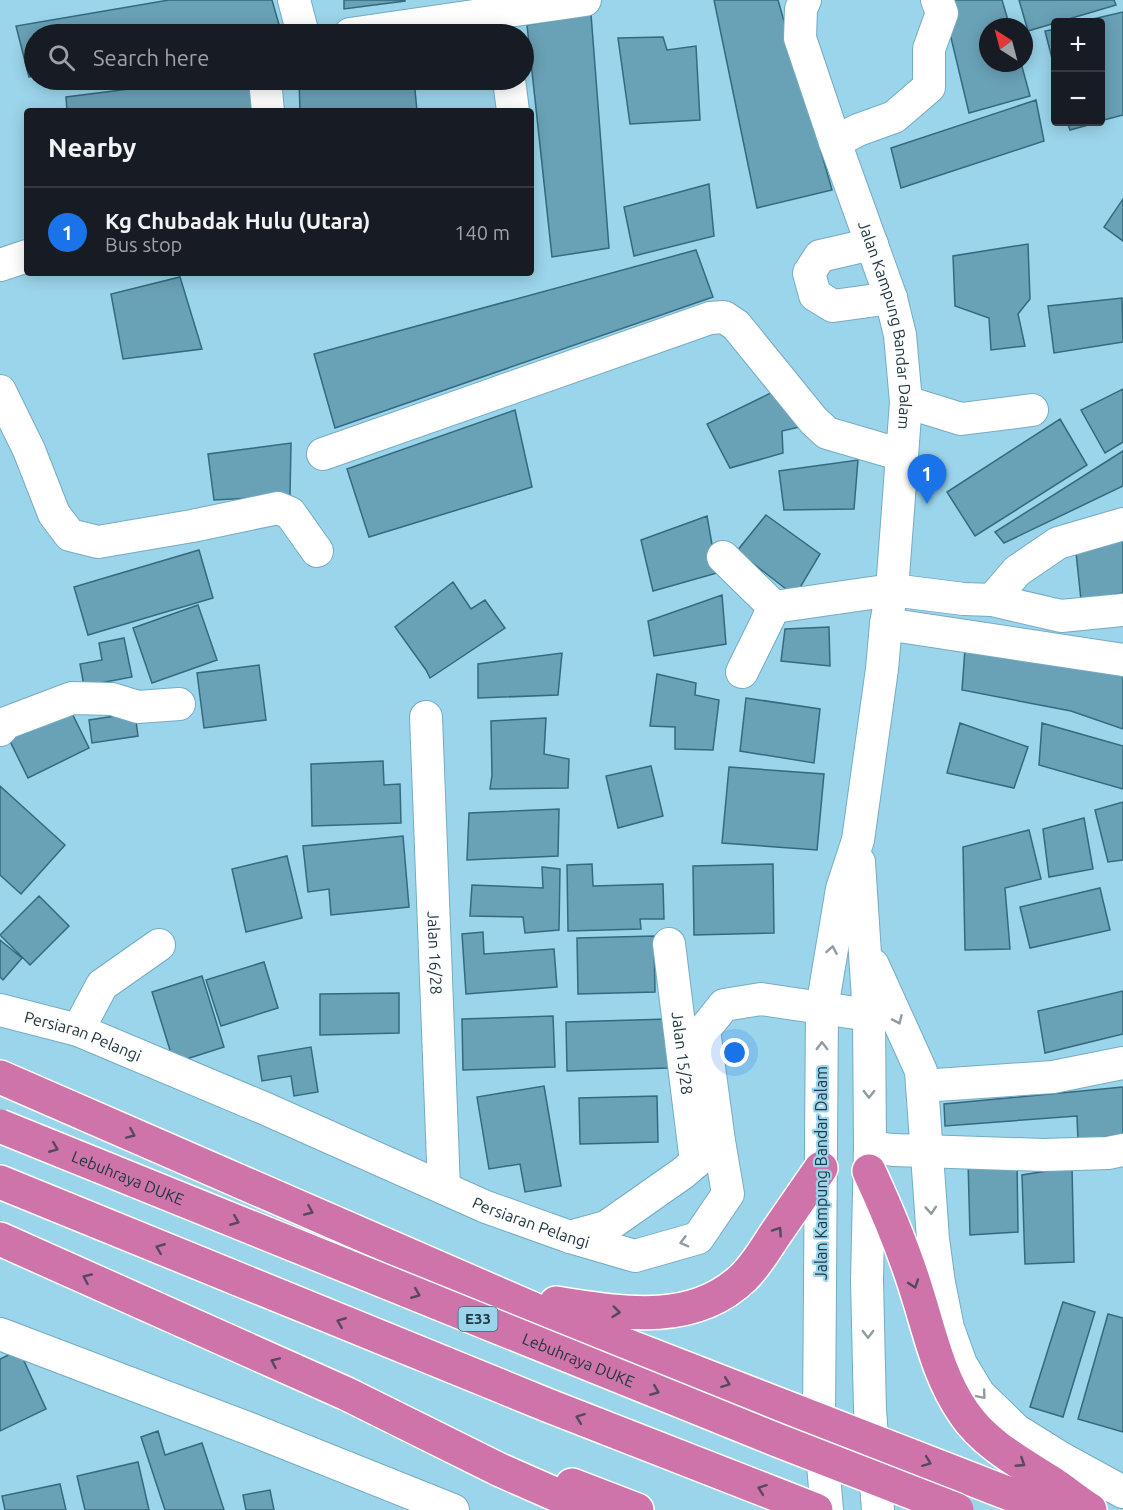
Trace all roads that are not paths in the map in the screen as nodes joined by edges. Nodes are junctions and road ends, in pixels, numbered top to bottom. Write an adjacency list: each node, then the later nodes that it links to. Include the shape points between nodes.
1 (294, 0): 6 (street)
2 (585, 0): 5 (street)
3 (805, 0): 12 (street, Jalan Kampung Bandar Dalam, via 800,38)
4 (937, 0): 12 (street, via 942,13 929,49 929,87 894,117)
5 (501, 15): 7 (street)
6 (300, 24)
7 (429, 24)
8 (266, 90): 10 (street)
9 (510, 90): 11 (street)
10 (268, 108)
11 (513, 108)
12 (835, 142): 13 (street, Jalan Kampung Bandar Dalam)
13 (872, 244): 16 (street, Jalan Kampung Bandar Dalam); 16 (street, via 820,256 809,273 815,296 833,306)
14 (24, 257): 15 (street)
15 (0, 264)
16 (891, 298): 18 (street, Jalan Kampung Bandar Dalam, via 900,334)
17 (0, 391): 23 (street, via 54,514 70,535 98,542 278,508 290,513)
18 (906, 402): 19 (street, via 960,419); 21 (street, Jalan Kampung Bandar Dalam)
19 (1032, 410)
20 (323, 454): 21 (street, via 710,318 724,317 736,325 827,433)
21 (902, 455): 25 (street, Jalan Kampung Bandar Dalam)
22 (1123, 524): 26 (street, via 1058,543 1017,571)
23 (317, 551)
24 (723, 557): 27 (street)
25 (892, 590): 26 (street); 27 (street); 29 (street, Jalan Kampung Bandar Dalam)
26 (993, 600): 28 (street, via 1061,616)
27 (774, 607): 31 (street)
28 (1123, 610)
29 (886, 624): 30 (street); 35 (street, Jalan Kampung Bandar Dalam)
30 (1123, 660)
31 (742, 672)
32 (179, 704): 34 (street, via 138,707 112,699 72,698 6,723)
33 (426, 717): 54 (street, Jalan 16/28)
34 (0, 730)
35 (858, 840): 38 (street, Jalan Kampung Bandar Dalam); 39 (street, Jalan Kampung Bandar Dalam, one-way to 35, via 842,889)
36 (669, 944): 51 (street, Jalan 15/28)
37 (159, 945): 42 (street, via 102,985)
38 (865, 948): 41 (street, Jalan Kampung Bandar Dalam); 45 (street, one-way to 45, via 921,1071)
39 (822, 1008): 41 (street, Persiaran Pelangi); 47 (street, Persiaran Pelangi, via 761,999 724,1005 704,1030); 52 (street, Jalan Kampung Bandar Dalam, one-way to 39)
40 (0, 1010): 42 (street, Persiaran Pelangi)
41 (869, 1015): 50 (street, Jalan Kampung Bandar Dalam, one-way to 50)
42 (78, 1030): 54 (street, Persiaran Pelangi)
43 (1123, 1063): 45 (street, via 1053,1077)
44 (0, 1077): 57 (highway, one-way to 57)
45 (922, 1086): 48 (street)
46 (0, 1126): 71 (highway, Lebuhraya DUKE / E33, one-way to 71, bridge)
47 (719, 1141): 51 (street); 55 (street, Persiaran Pelangi, one-way to 55, via 728,1194 698,1238 635,1256)
48 (927, 1150): 49 (street, via 1044,1155); 50 (street, via 893,1150); 62 (street, one-way to 62, via 939,1283 948,1328 961,1364 980,1394 1016,1430)
49 (1123, 1150)
50 (869, 1159): 61 (street, Jalan Kampung Bandar Dalam, one-way to 61, via 867,1281); 73 (highway, one-way to 73, via 945,1380 964,1413 981,1433 1015,1460)
51 (696, 1162): 55 (street, via 606,1227)
52 (821, 1168): 57 (highway, one-way to 52, via 647,1314 700,1305 722,1295 745,1276); 60 (street, Jalan Kampung Bandar Dalam)
53 (0, 1182): 68 (highway, one-way to 53)
54 (444, 1188): 55 (street, Persiaran Pelangi)
55 (570, 1237)
56 (0, 1239): 59 (highway, one-way to 56)
57 (496, 1292): 60 (highway, one-way to 60)
58 (0, 1334): 63 (street)
59 (347, 1394): 66 (highway); 67 (highway)
60 (819, 1420): 61 (highway); 69 (street, Jalan Kampung Bandar Dalam)
61 (872, 1441): 70 (street, Jalan Kampung Bandar Dalam); 72 (highway, one-way to 72)
62 (1123, 1492)
63 (418, 1496): 64 (street); 65 (street)
64 (388, 1510)
65 (453, 1510)
66 (591, 1510)
67 (637, 1510)
68 (816, 1510)
69 (827, 1510)
70 (878, 1510)
71 (957, 1510)
72 (1051, 1510)
73 (1090, 1510)

